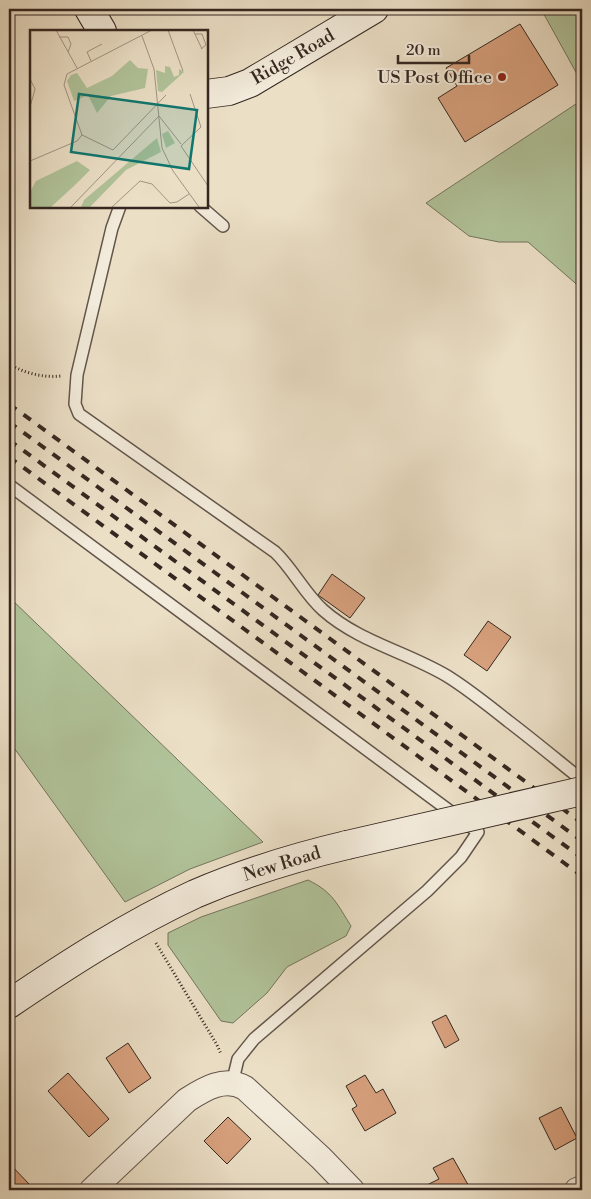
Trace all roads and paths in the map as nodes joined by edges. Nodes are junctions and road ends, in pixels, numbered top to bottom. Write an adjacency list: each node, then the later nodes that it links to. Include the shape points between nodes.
1 (89, 9): 3 (street)
2 (374, 9): 4 (street, Ridge Road, via 250,83)
3 (101, 30)
4 (208, 94)
5 (119, 208): 9 (lane)
6 (202, 208): 7 (lane)
7 (223, 226)
8 (9, 364): 9 (path, via 22,372 53,377)
9 (77, 376): 11 (lane, via 75,404 79,414 275,552 324,610 365,637 448,676)
10 (9, 486): 15 (lane, via 478,832 461,857 427,891 254,1039 238,1059)
11 (582, 780)
12 (582, 791): 13 (street, New Road, bridge, via 288,860 183,900)
13 (143, 921): 14 (street, New Road); 15 (path, via 217,1045)
14 (9, 1004)
15 (229, 1083): 17 (street, via 205,1090 187,1100); 18 (street, via 245,1088)
16 (582, 1188): 19 (street)
17 (92, 1190)
18 (352, 1190)
19 (577, 1190)

